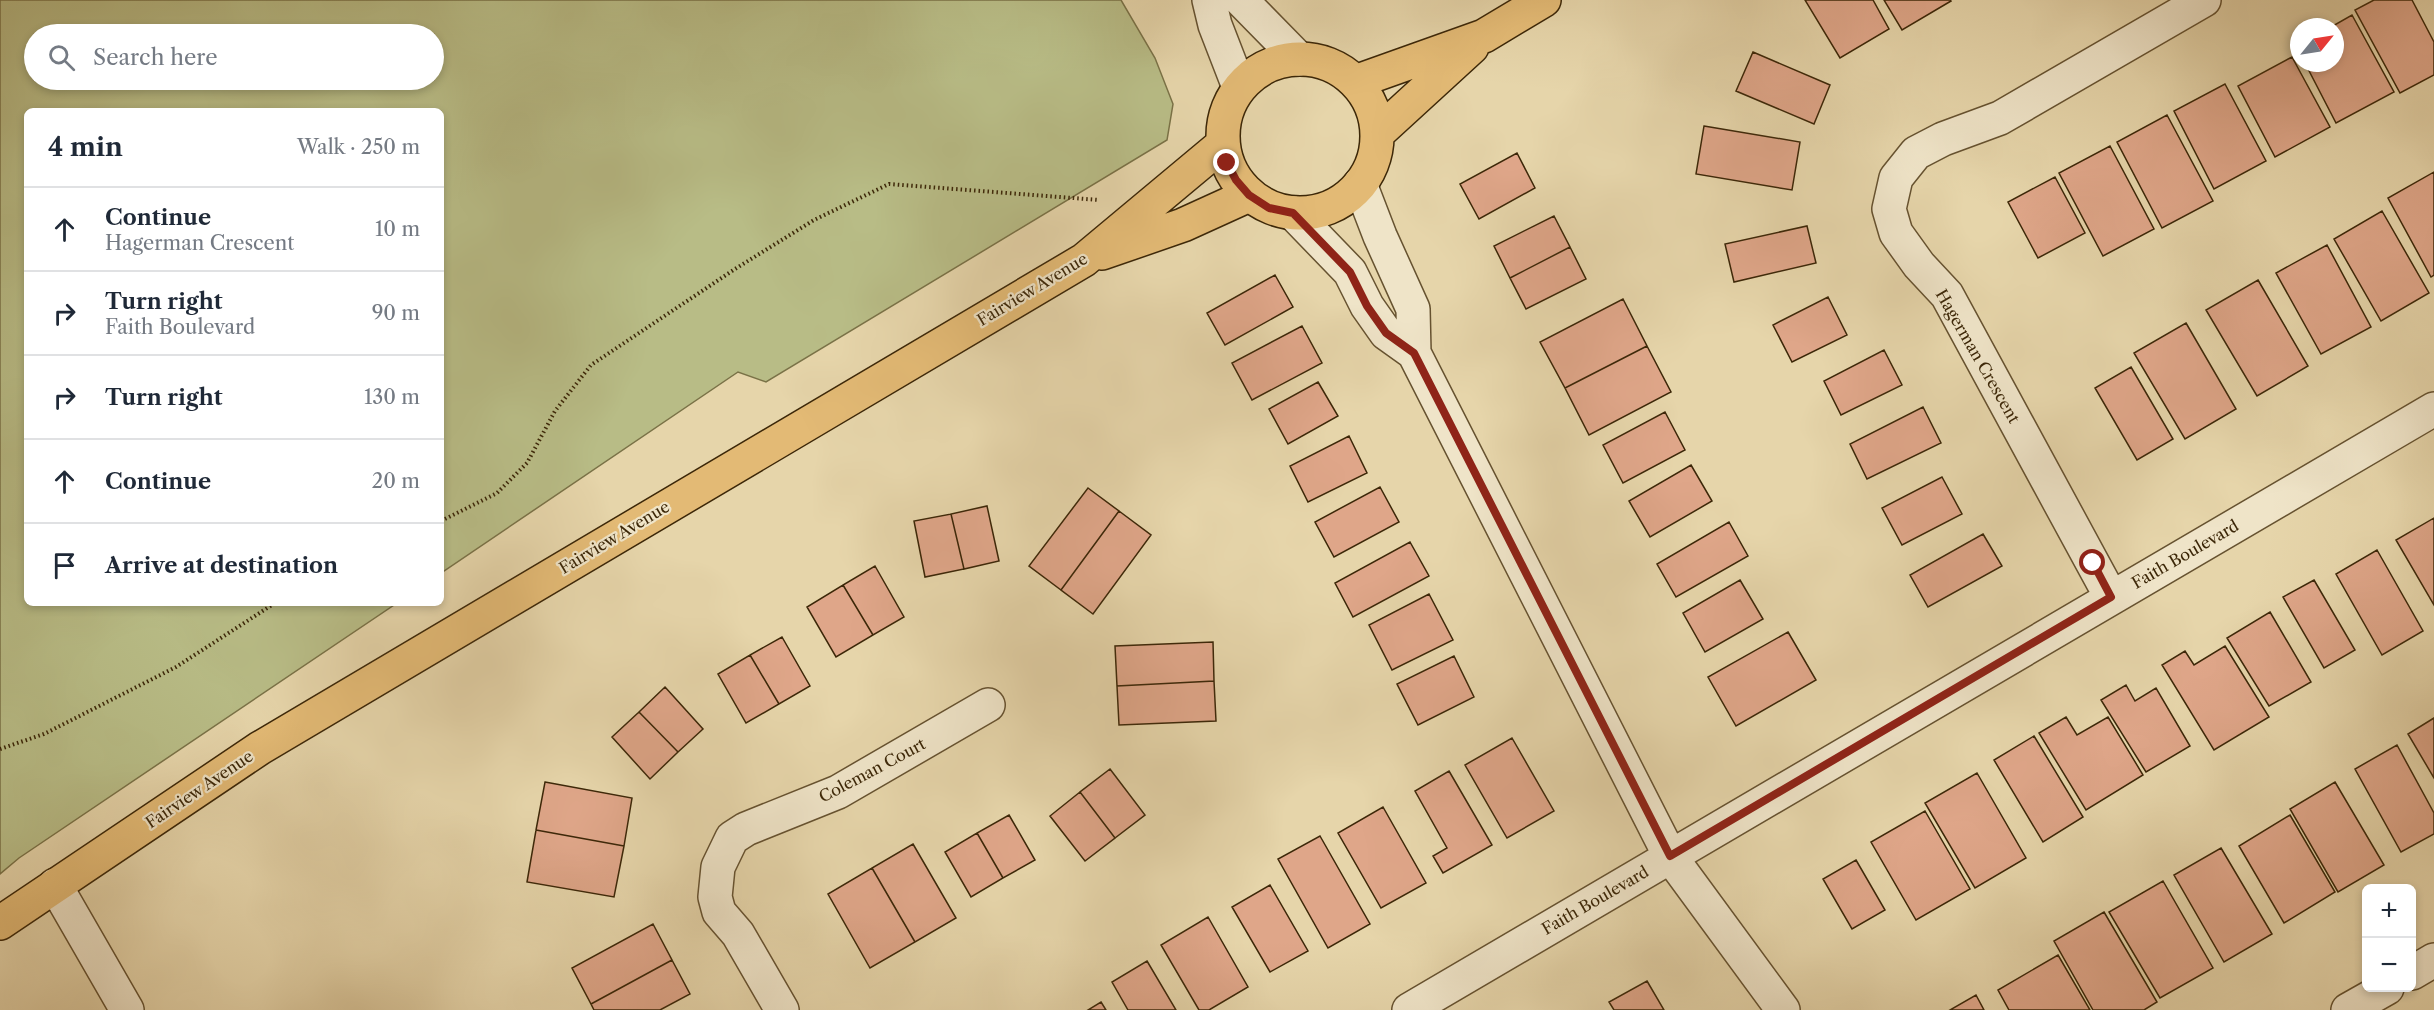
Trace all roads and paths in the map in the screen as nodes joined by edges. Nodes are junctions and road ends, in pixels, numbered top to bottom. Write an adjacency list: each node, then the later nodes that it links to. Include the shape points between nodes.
1 (1209, 0): 8 (street)
2 (1241, 0): 6 (street)
3 (1544, 0): 5 (main road)
4 (2204, 0): 19 (street, Hagerman Crescent, via 2001,118 1916,153 1896,178 1889,209 1896,233 1947,295)
5 (1484, 36): 7 (main road); 9 (main road)
6 (1299, 59): 7 (main road, via 1339,69); 8 (main road, via 1276,62)
7 (1355, 82): 9 (main road, via 1374,115)
8 (1239, 87): 10 (main road, via 1223,123)
9 (1377, 134): 11 (main road, via 1374,160)
10 (1223, 144): 12 (main road, via 1227,163); 15 (main road, Fairview Avenue)
11 (1360, 184): 14 (main road, via 1341,201 1318,211); 16 (street, via 1413,309)
12 (1249, 195): 14 (main road, via 1269,208); 15 (main road, via 1183,225)
13 (1100, 200): 18 (path, via 889,184 813,220 591,365 555,411 527,463 497,493)
14 (1293, 213): 16 (street, via 1350,272 1386,333)
15 (1084, 260): 24 (main road, Fairview Avenue, via 260,748)
16 (1414, 353): 23 (street)
17 (2434, 410): 19 (street, Faith Boulevard)
18 (444, 520)
19 (2111, 597): 23 (street, Faith Boulevard)
20 (270, 606): 22 (path, via 176,668 44,734)
21 (988, 705): 30 (street, Coleman Court, via 838,792 732,838 718,867 715,897 719,912 738,934)
22 (0, 749)
23 (1670, 856): 31 (street, Faith Boulevard); 32 (street)
24 (56, 885): 25 (main road, Fairview Avenue); 29 (street)
25 (0, 923)
26 (2434, 960): 27 (street)
27 (2416, 971)
28 (2379, 992): 33 (street)
29 (128, 1010)
30 (782, 1010)
31 (1409, 1010)
32 (1783, 1010)
33 (2348, 1010)

